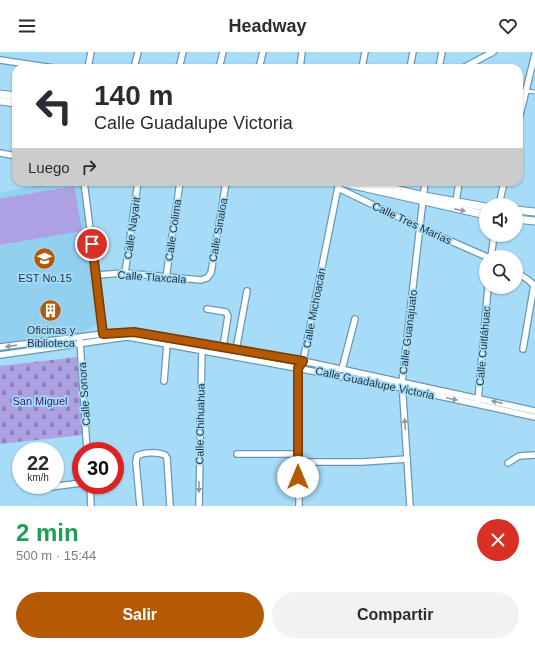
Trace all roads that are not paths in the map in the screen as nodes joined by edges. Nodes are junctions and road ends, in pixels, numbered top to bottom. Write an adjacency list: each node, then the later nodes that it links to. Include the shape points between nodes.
1 (91, 52): 14 (street)
2 (138, 52): 15 (street)
3 (183, 52): 16 (street)
4 (223, 52): 17 (street)
5 (263, 52): 18 (street)
6 (302, 52): 19 (street)
7 (365, 52): 20 (street)
8 (413, 52): 21 (street)
9 (442, 52): 22 (street)
10 (490, 53): 23 (street)
11 (535, 54): 24 (street)
12 (0, 60): 13 (street)
13 (27, 64)
14 (89, 64)
15 (135, 64)
16 (180, 64)
17 (220, 64)
18 (260, 64)
19 (300, 64)
20 (363, 64)
21 (411, 64)
22 (440, 64)
23 (470, 64)
24 (525, 91): 25 (lane); 29 (street)
25 (535, 92)
26 (0, 94): 27 (street)
27 (12, 96)
28 (0, 100): 30 (street)
29 (523, 100)
30 (12, 102)
31 (0, 153): 32 (street)
32 (12, 155)
33 (85, 186): 56 (street)
34 (137, 186): 55 (street, Calle Nayarit)
35 (179, 186): 58 (street, Calle Colima)
36 (225, 186): 59 (street, Calle Sinaloa, via 211,273)
37 (339, 186): 77 (street, Calle Michoacán)
38 (343, 186): 53 (street, Calle Tres Marías)
39 (350, 186): 45 (street)
40 (389, 186): 45 (street)
41 (425, 186): 45 (street, Calle Guanajuato)
42 (458, 186): 46 (street)
43 (503, 186): 44 (street)
44 (501, 198)
45 (424, 199): 46 (street); 50 (street, one-way to 50); 53 (street, Calle Guanajuato)
46 (456, 202): 47 (street)
47 (479, 206)
48 (523, 211): 49 (street)
49 (535, 212)
50 (479, 213)
51 (523, 220): 52 (street)
52 (535, 221)
53 (421, 228): 54 (street, Calle Tres Marías); 81 (street, Calle Guanajuato)
54 (479, 253)
55 (125, 273): 56 (street, Calle Tlaxcala); 58 (street, Calle Tlaxcala)
56 (96, 275): 65 (street)
57 (523, 276): 60 (street)
58 (166, 278): 59 (street, Calle Tlaxcala)
59 (207, 278)
60 (534, 286): 73 (street)
61 (247, 291): 75 (street)
62 (487, 294): 82 (street, Calle Cuitláhuac)
63 (207, 309): 72 (street, via 226,312 228,316)
64 (355, 319): 79 (street)
65 (103, 334): 66 (street, Calle Guadalupe Victoria); 67 (street); 68 (street, Calle Guadalupe Victoria, via 134,332)
66 (80, 336): 69 (street, Calle Sonora); 71 (street, Calle Guadalupe Victoria, one-way to 71)
67 (104, 340): 69 (street, Calle Guadalupe Victoria); 70 (street, Calle Guadalupe Victoria, via 126,337)
68 (202, 343): 72 (street, Calle Guadalupe Victoria); 74 (street, Calle Chihuahua)
69 (80, 344): 76 (street, Calle Guadalupe Victoria); 86 (street, Calle Sonora)
70 (167, 344): 74 (street, Calle Guadalupe Victoria); 80 (street)
71 (0, 347)
72 (223, 347): 75 (street, Calle Guadalupe Victoria)
73 (523, 349)
74 (202, 350): 78 (street, Calle Guadalupe Victoria); 97 (street, Calle Chihuahua, one-way to 97)
75 (236, 350): 77 (street, Calle Guadalupe Victoria)
76 (0, 355)
77 (303, 361): 78 (street, Calle Michoacán); 79 (street, Calle Guadalupe Victoria)
78 (298, 368): 81 (street, Calle Guadalupe Victoria); 88 (street)
79 (342, 369): 81 (street, Calle Guadalupe Victoria)
80 (164, 381)
81 (402, 385): 82 (street, Calle Guadalupe Victoria); 83 (street, Calle Guadalupe Victoria, one-way to 83); 90 (street, Calle Guanajuato, one-way to 81)
82 (478, 398): 83 (street, Calle Cuitláhuac); 84 (street, Calle Guadalupe Victoria, one-way to 82)
83 (477, 405): 85 (street, Calle Guadalupe Victoria)
84 (535, 411)
85 (535, 417)
86 (86, 442)
87 (237, 454): 88 (street)
88 (298, 454): 91 (street)
89 (535, 455): 92 (street, via 519,456)
90 (407, 459): 91 (street); 99 (street, Calle Guanajuato)
91 (298, 462): 98 (street)
92 (508, 463)
93 (90, 494): 94 (street)
94 (91, 506)
95 (140, 506): 96 (street, via 137,456 160,453 167,458)
96 (170, 506)
97 (199, 506)
98 (299, 506)
99 (410, 506)

